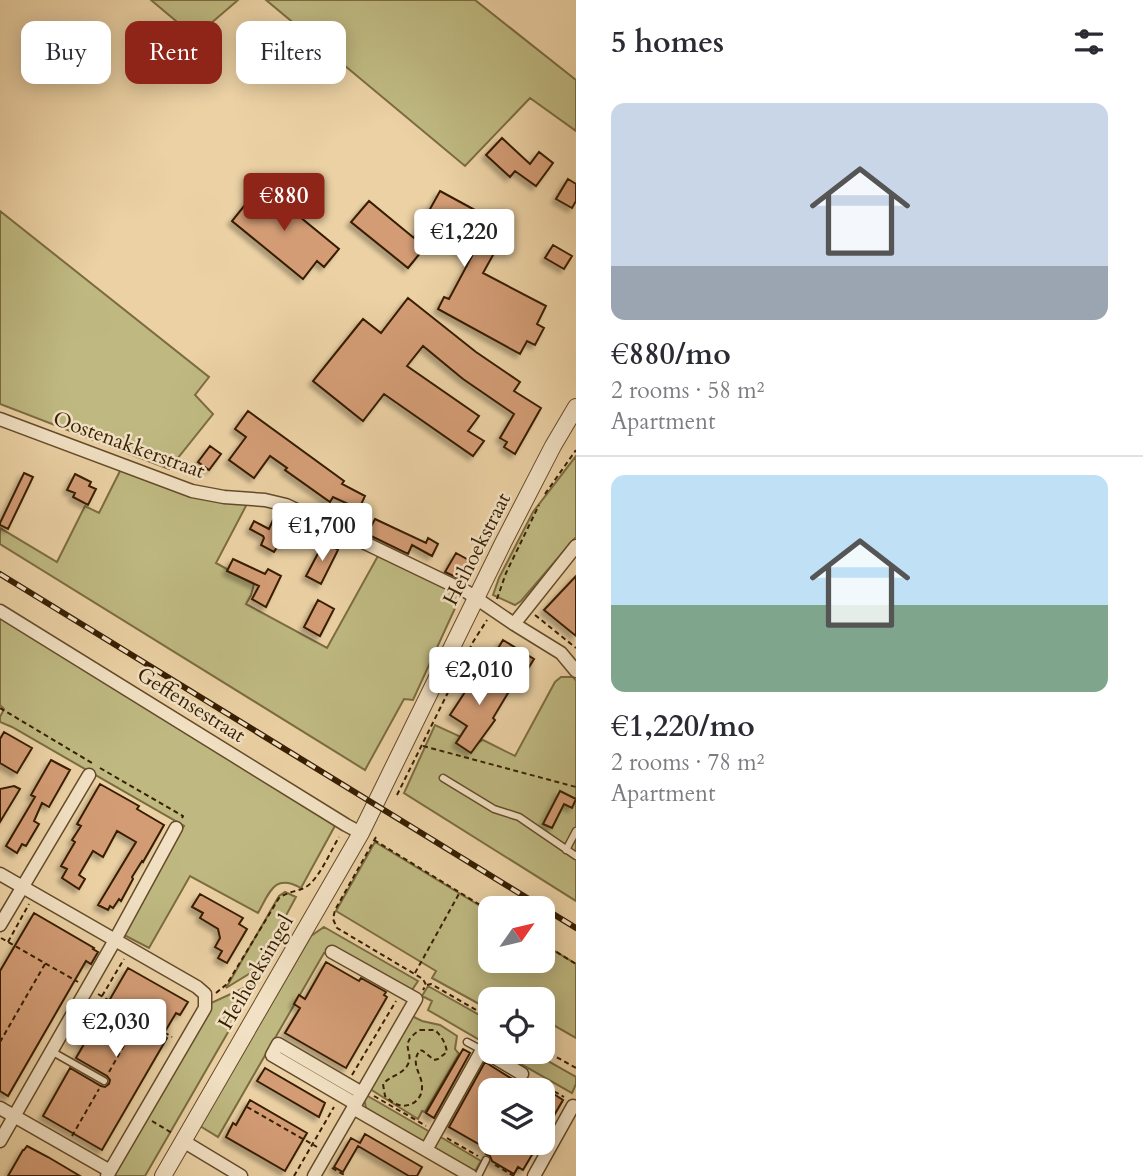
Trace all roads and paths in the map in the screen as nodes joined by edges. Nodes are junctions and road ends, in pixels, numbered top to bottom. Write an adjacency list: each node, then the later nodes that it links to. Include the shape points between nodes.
1 (576, 407): 7 (street, Heihoekstraat)
2 (0, 419): 7 (street, Oostenakkerstraat, via 192,491 286,505)
3 (576, 450): 4 (path)
4 (545, 494)
5 (539, 506): 9 (path)
6 (576, 546): 8 (street)
7 (476, 598): 9 (street, Oostenakkerstraat); 17 (street, Heihoekstraat)
8 (526, 608): 11 (street); 12 (path)
9 (493, 610): 11 (street, Oostenakkerstraat); 16 (path, via 422,746)
10 (0, 611): 18 (street, Geffensestraat)
11 (514, 624): 13 (street, Oostenakkerstraat, via 562,653)
12 (576, 648)
13 (576, 671)
14 (89, 775): 25 (street)
15 (443, 778): 22 (lane, via 494,809 519,817)
16 (576, 787)
17 (384, 788): 21 (street, Heihoeksingel)
18 (346, 825): 21 (street, Geffensestraat); 42 (path, via 313,881 279,898 227,984)
19 (176, 828): 31 (street)
20 (576, 831): 22 (lane)
21 (368, 836): 26 (path); 38 (path, via 333,919 337,928); 66 (street, Heihoeksingel)
22 (566, 850): 23 (lane)
23 (576, 856)
24 (0, 874): 25 (street)
25 (23, 887): 27 (street); 29 (street)
26 (460, 892): 28 (path); 38 (path)
27 (35, 894): 31 (street); 32 (path)
28 (478, 903)
29 (0, 925)
30 (0, 937): 32 (path)
31 (115, 940): 33 (street); 40 (street)
32 (8, 942): 36 (path)
33 (130, 949): 41 (path); 42 (street)
34 (555, 951): 37 (path)
35 (332, 952): 43 (street)
36 (45, 963): 40 (path); 45 (path)
37 (576, 964)
38 (414, 974): 39 (path)
39 (426, 985): 43 (path); 44 (path)
40 (88, 988): 41 (path); 49 (street)
41 (102, 996): 47 (path)
42 (205, 996): 47 (street, via 205,1008)
43 (416, 999): 59 (street)
44 (478, 1011)
45 (0, 1042)
46 (467, 1042): 48 (lane)
47 (184, 1044): 63 (street)
48 (478, 1048)
49 (51, 1051): 57 (lane); 64 (street)
50 (555, 1056): 55 (path)
51 (478, 1057): 67 (street)
52 (409, 1058): 53 (path); 53 (path, via 411,1035 435,1030 447,1052 434,1060 420,1051); 53 (path, via 404,1069 383,1084 393,1105 408,1106 419,1097 422,1083)
53 (416, 1058)
54 (505, 1064): 56 (street)
55 (576, 1068)
56 (522, 1074): 58 (path)
57 (104, 1081)
58 (563, 1096)
59 (357, 1102): 59 (street, via 272,1055 278,1044); 67 (street); 68 (street)
60 (573, 1106): 78 (street)
61 (247, 1107): 68 (path)
62 (0, 1108): 64 (street)
63 (143, 1115): 66 (path); 71 (street)
64 (14, 1116): 65 (street); 71 (street)
65 (0, 1141)
66 (183, 1141): 72 (street, Heihoeksingel); 73 (street)
67 (426, 1150): 70 (street)
68 (324, 1158): 74 (street); 75 (path)
69 (486, 1160): 77 (lane)
70 (448, 1170): 76 (street)
71 (109, 1174)
72 (163, 1176)
73 (241, 1176)
74 (314, 1176)
75 (346, 1176)
76 (471, 1176)
77 (478, 1176)
78 (534, 1176)

